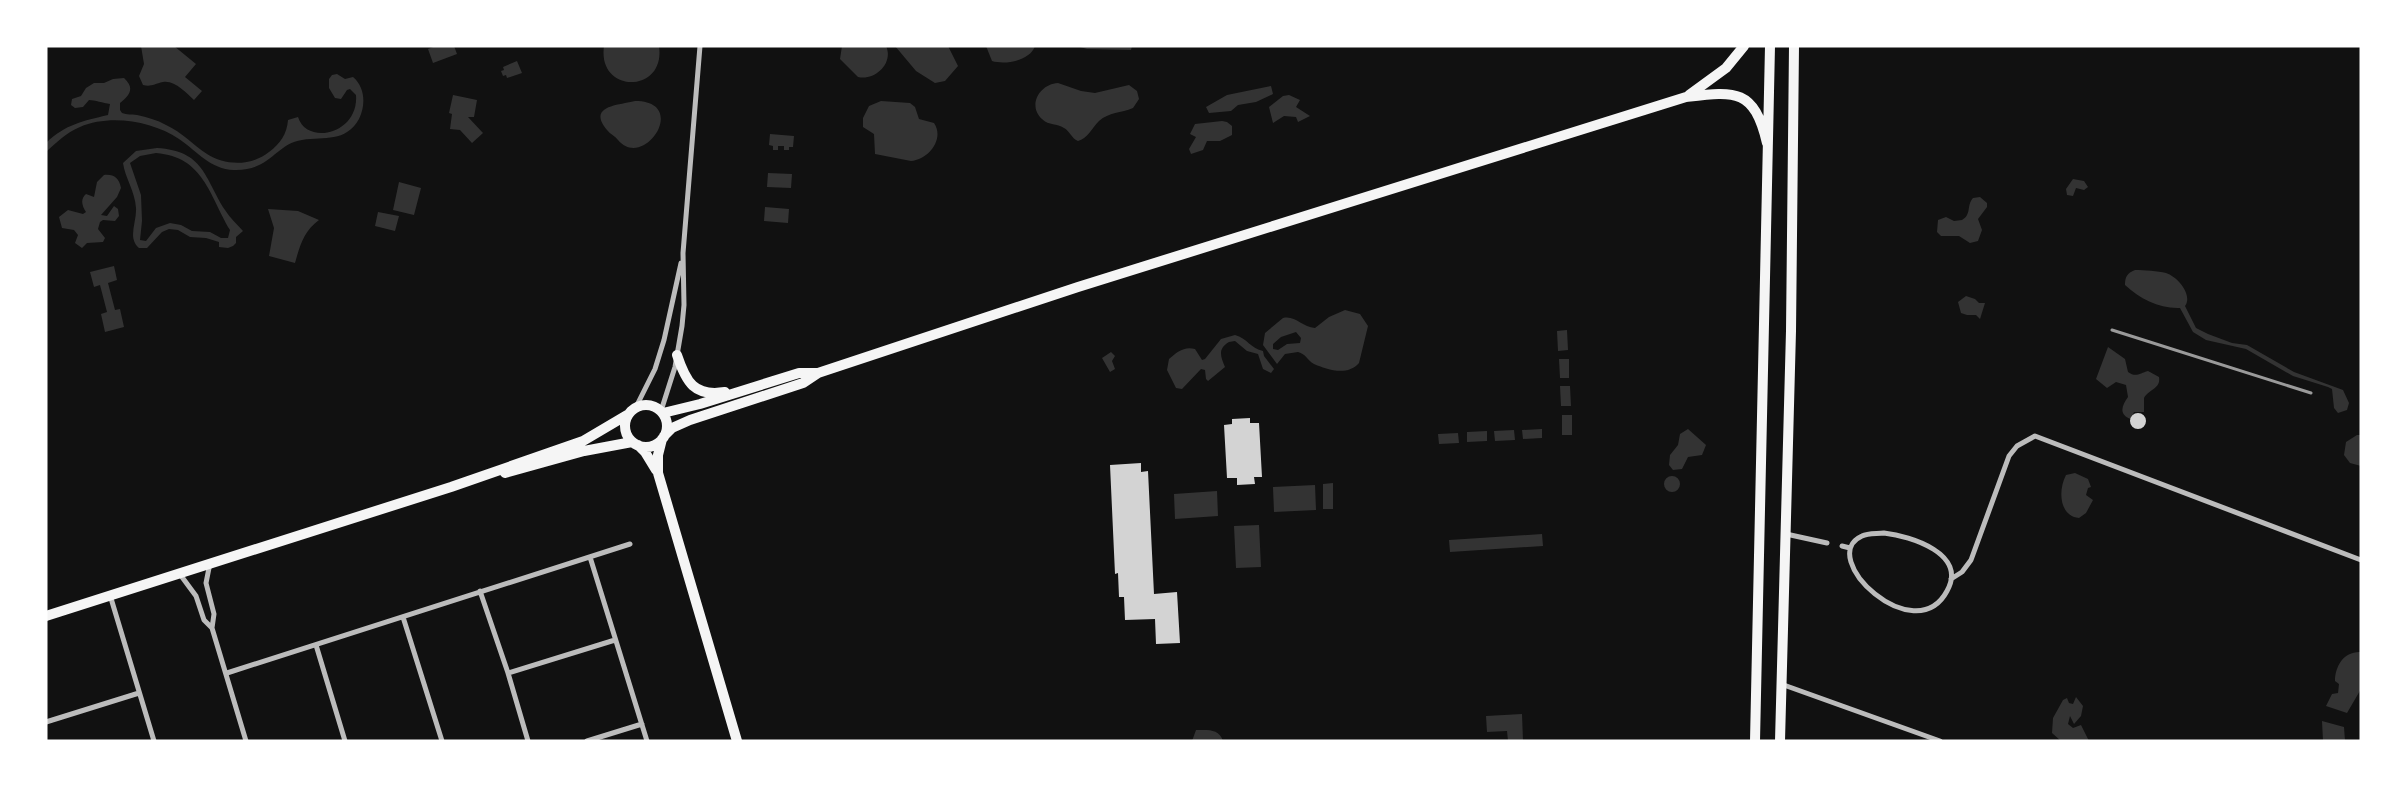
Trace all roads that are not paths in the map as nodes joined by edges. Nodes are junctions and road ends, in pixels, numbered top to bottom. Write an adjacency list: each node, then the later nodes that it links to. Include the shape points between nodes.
1 (700, 46): 7 (street)
2 (1744, 46): 5 (main road, via 1726,68)
3 (1770, 46): 6 (main road)
4 (1794, 46): 18 (main road)
5 (1686, 97): 6 (main road, via 1729,94 1743,98 1759,116); 9 (main road, via 1078,287)
6 (1767, 143): 49 (main road)
7 (683, 253): 8 (street, via 684,305); 11 (street, via 656,369)
8 (678, 355): 10 (main road, via 687,379 699,391 720,393); 12 (street)
9 (818, 373): 10 (main road, via 798,374); 14 (main road, via 803,383 690,420 672,428)
10 (750, 388): 12 (main road)
11 (636, 407): 12 (main road, via 652,405); 13 (main road)
12 (662, 412): 14 (main road, via 667,424)
13 (627, 415): 15 (main road, via 626,433); 17 (main road, via 583,441)
14 (663, 438): 15 (main road, via 648,447); 16 (main road, via 658,455)
15 (635, 444): 16 (main road, via 645,452); 17 (main road, via 593,449)
16 (658, 473): 48 (main road)
17 (450, 487): 25 (main road)
18 (1785, 534): 19 (street); 37 (main road)
19 (1826, 543)
20 (630, 544): 23 (street)
21 (1842, 546): 22 (street)
22 (1850, 548): 27 (street, via 1860,536 1867,534 1902,536 1939,551 1947,561); 27 (street, via 1850,563 1863,583 1883,600 1907,610 1935,605 1949,589)
23 (590, 557): 28 (street); 33 (street)
24 (2361, 560): 27 (street, via 2035,436 2017,446 2009,456 1971,560 1962,572)
25 (210, 563): 26 (main road); 32 (street, via 206,583 214,614)
26 (179, 573): 29 (main road); 32 (street, via 196,596 204,620)
27 (1951, 579)
28 (480, 592): 31 (street); 35 (street)
29 (110, 595): 30 (main road); 38 (street)
30 (48, 616)
31 (403, 617): 34 (street); 44 (street)
32 (212, 628): 36 (street)
33 (615, 640): 35 (street); 40 (street)
34 (316, 645): 36 (street); 43 (street)
35 (508, 673): 45 (street)
36 (227, 674): 42 (street)
37 (1781, 684): 50 (main road); 51 (street)
38 (139, 692): 39 (street); 41 (street)
39 (46, 722)
40 (642, 724): 46 (street); 47 (street)
41 (154, 741)
42 (246, 741)
43 (345, 741)
44 (442, 741)
45 (528, 741)
46 (587, 741)
47 (647, 741)
48 (737, 741)
49 (1755, 741)
50 (1780, 741)
51 (1940, 741)

